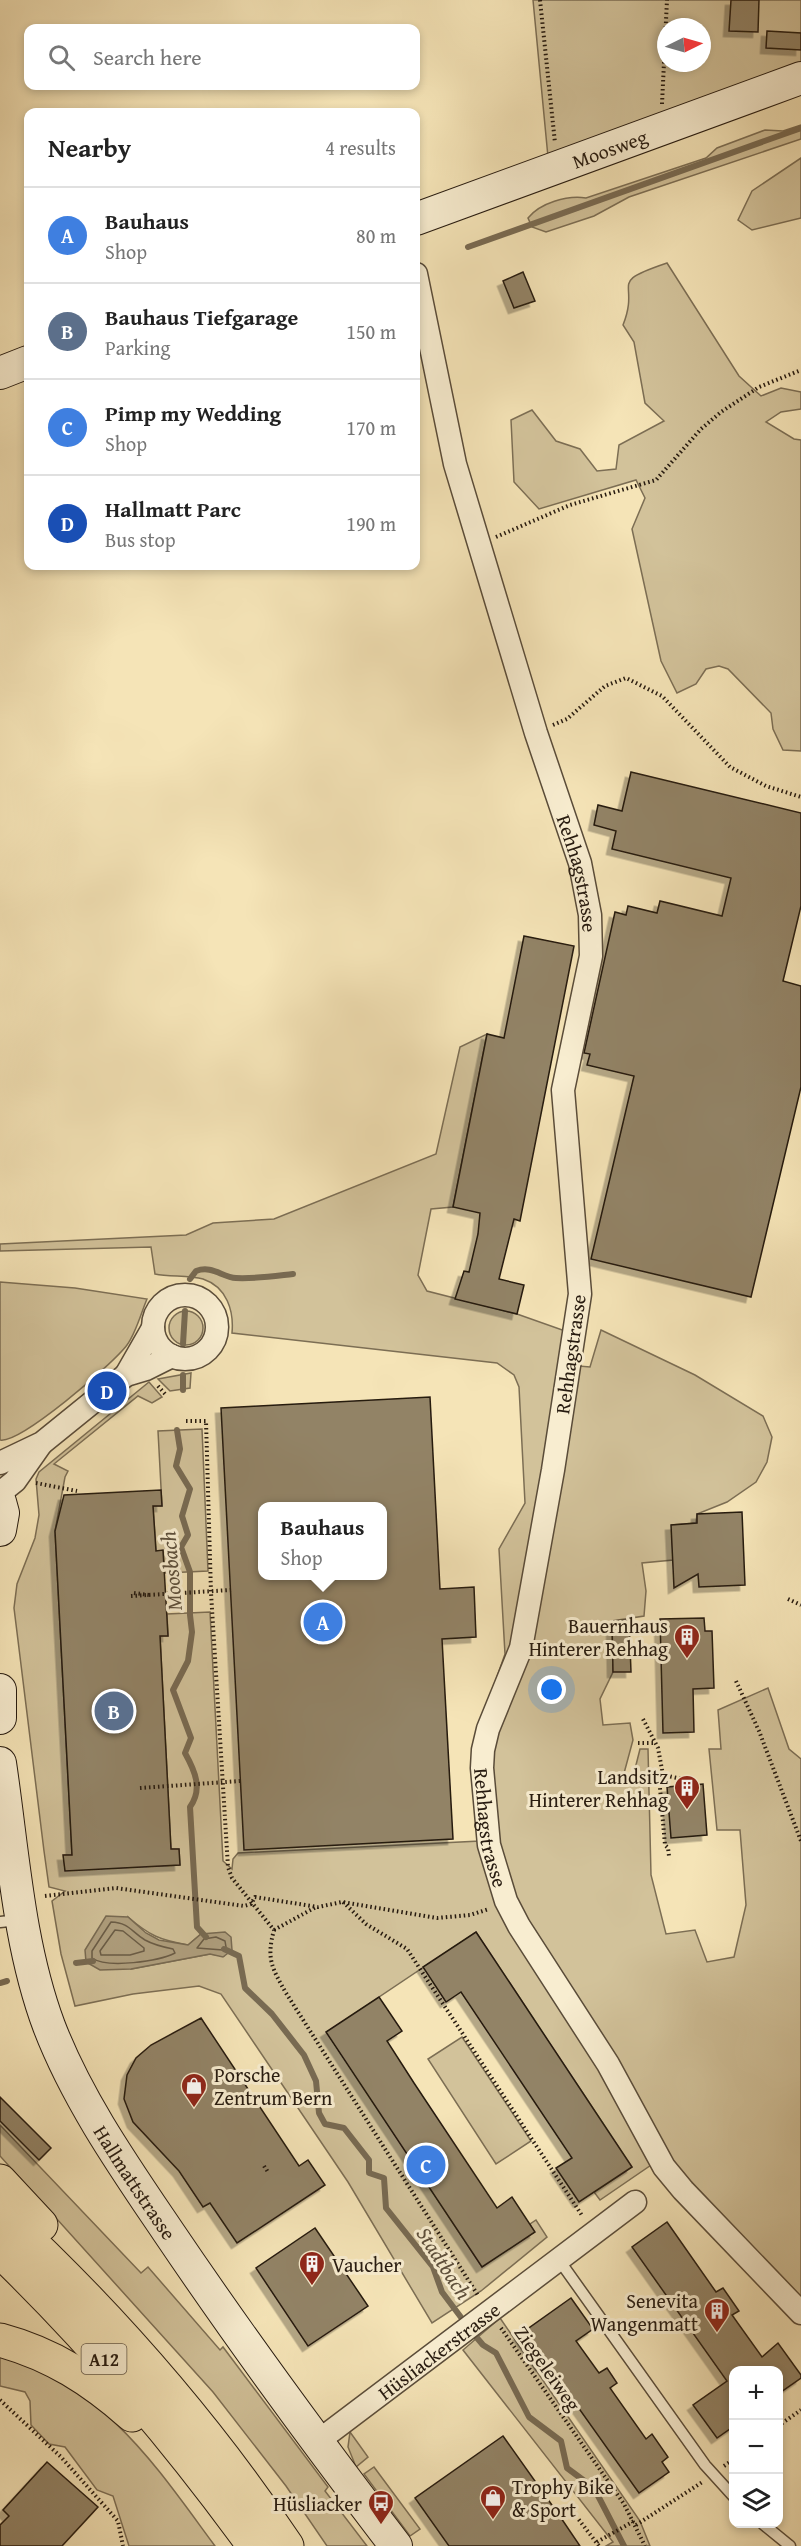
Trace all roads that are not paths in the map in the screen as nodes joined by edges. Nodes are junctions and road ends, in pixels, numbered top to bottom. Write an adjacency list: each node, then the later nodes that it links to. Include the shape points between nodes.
1 (801, 78): 2 (main road, Moosweg)
2 (420, 218)
3 (420, 293): 23 (street, Rehhagstrasse, via 455,464 536,733 580,863 590,915 591,956 563,1090 580,1294 521,1648 483,1750 489,1845 506,1901 608,2064 664,2167)
4 (24, 364): 5 (main road)
5 (0, 373)
6 (153, 1328): 7 (street, via 161,1348); 7 (street, via 160,1308 181,1295 198,1298 212,1310 217,1327 212,1345 193,1358); 8 (street)
7 (172, 1356): 8 (street)
8 (126, 1375): 9 (street)
9 (42, 1443): 10 (street); 11 (street, via 15,1481)
10 (0, 1463)
11 (0, 1493)
12 (0, 1502): 13 (main road)
13 (0, 1530)
14 (0, 1690): 15 (main road)
15 (0, 1718)
16 (0, 1763): 17 (main road, Hallmattstrasse)
17 (11, 1921): 26 (main road, Hallmattstrasse, via 31,1962 49,2025 86,2103 210,2295)
18 (0, 2181): 25 (highway, via 162,2360)
19 (635, 2202): 22 (street, Hüsliackerstrasse)
20 (0, 2213): 25 (highway, A12, via 86,2297)
21 (0, 2251): 27 (highway, A12, via 93,2346)
22 (559, 2260): 26 (street, Hüsliackerstrasse); 28 (lane)
23 (801, 2313)
24 (0, 2340): 27 (highway, via 75,2370)
25 (191, 2417): 31 (highway, A12)
26 (317, 2442): 32 (main road, Hallmattstrasse)
27 (200, 2474): 30 (highway, A12)
28 (729, 2492)
29 (769, 2528): 33 (lane)
30 (254, 2546)
31 (287, 2546)
32 (396, 2546)
33 (790, 2546)

